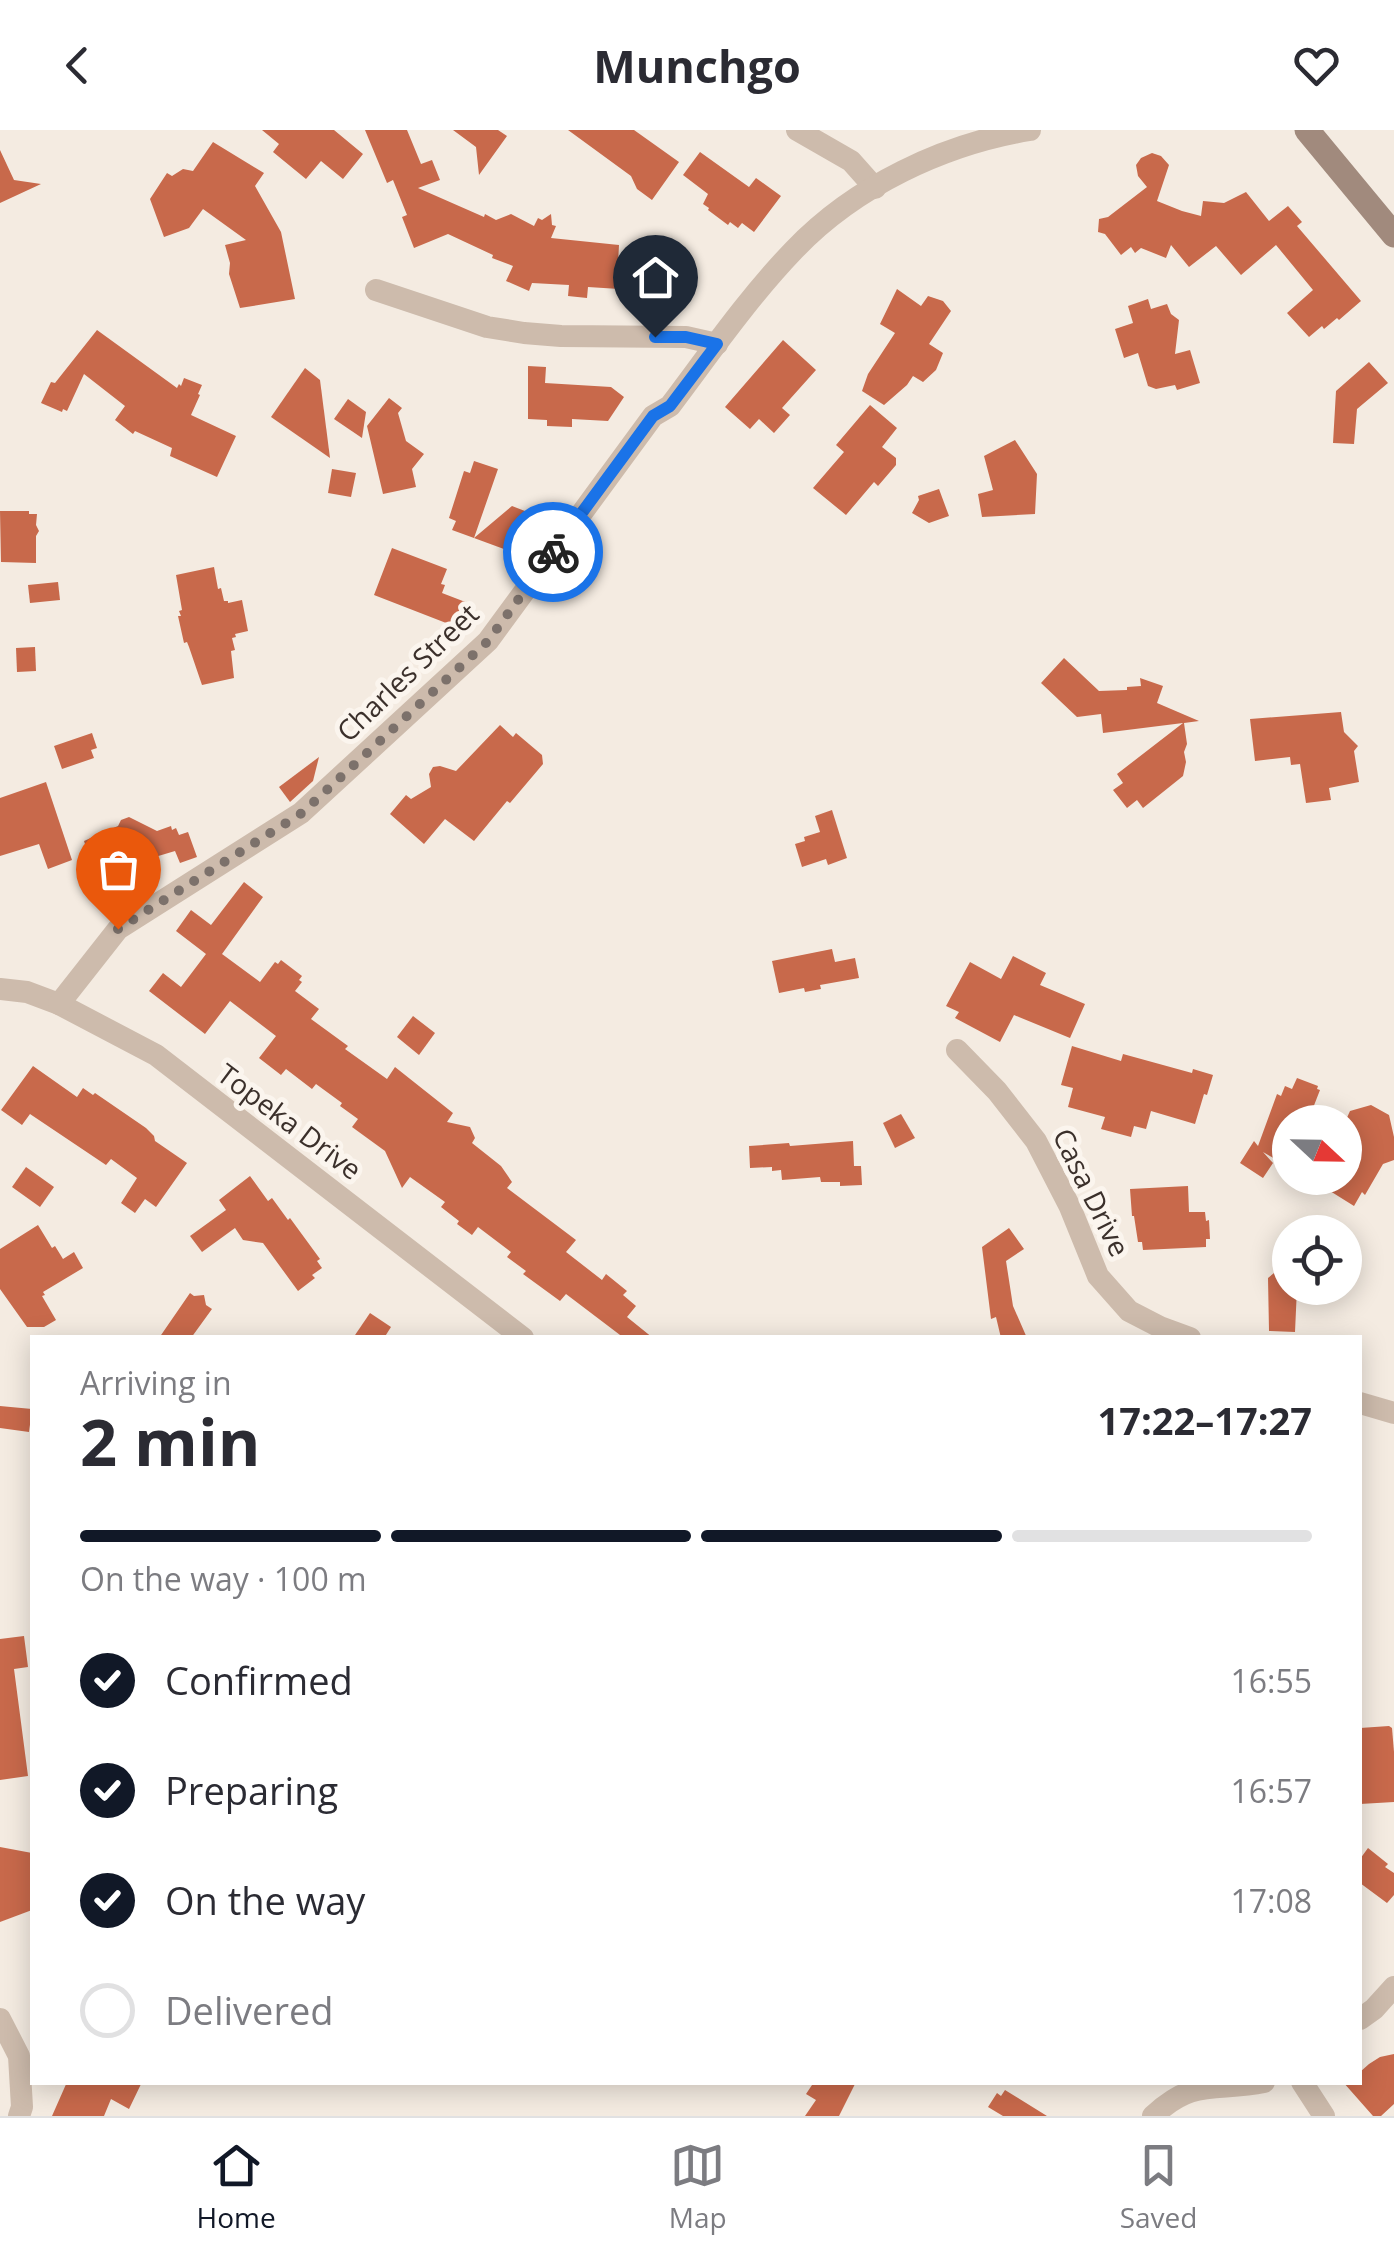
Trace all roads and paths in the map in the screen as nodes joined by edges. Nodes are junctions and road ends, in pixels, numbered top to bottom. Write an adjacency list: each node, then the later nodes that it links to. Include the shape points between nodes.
1 (797, 130): 4 (street, via 851,161)
2 (1030, 130): 4 (street, Charles Street, via 957,149)
3 (1307, 130): 5 (main road)
4 (874, 188): 7 (street, Charles Street, via 796,248)
5 (1394, 235)
6 (376, 290): 7 (street, via 524,333 686,337)
7 (717, 344): 9 (street, Charles Street, via 670,406 653,416 488,641 302,813 118,929)
8 (0, 989): 9 (street, Topeka Drive)
9 (59, 1004): 11 (street, Topeka Drive, via 156,1056)
10 (958, 1050): 12 (street, Casa Drive, via 1036,1141 1098,1276 1130,1311)
11 (519, 1335)
12 (1182, 1335)
13 (1362, 1404): 14 (street)
14 (1394, 1413)
15 (1394, 1987): 16 (street)
16 (1362, 2017)
17 (0, 2019): 18 (street)
18 (23, 2043): 21 (street)
19 (1235, 2085): 22 (street, via 1196,2089)
20 (1304, 2085): 23 (street)
21 (20, 2116)
22 (1153, 2116)
23 (1324, 2116)

